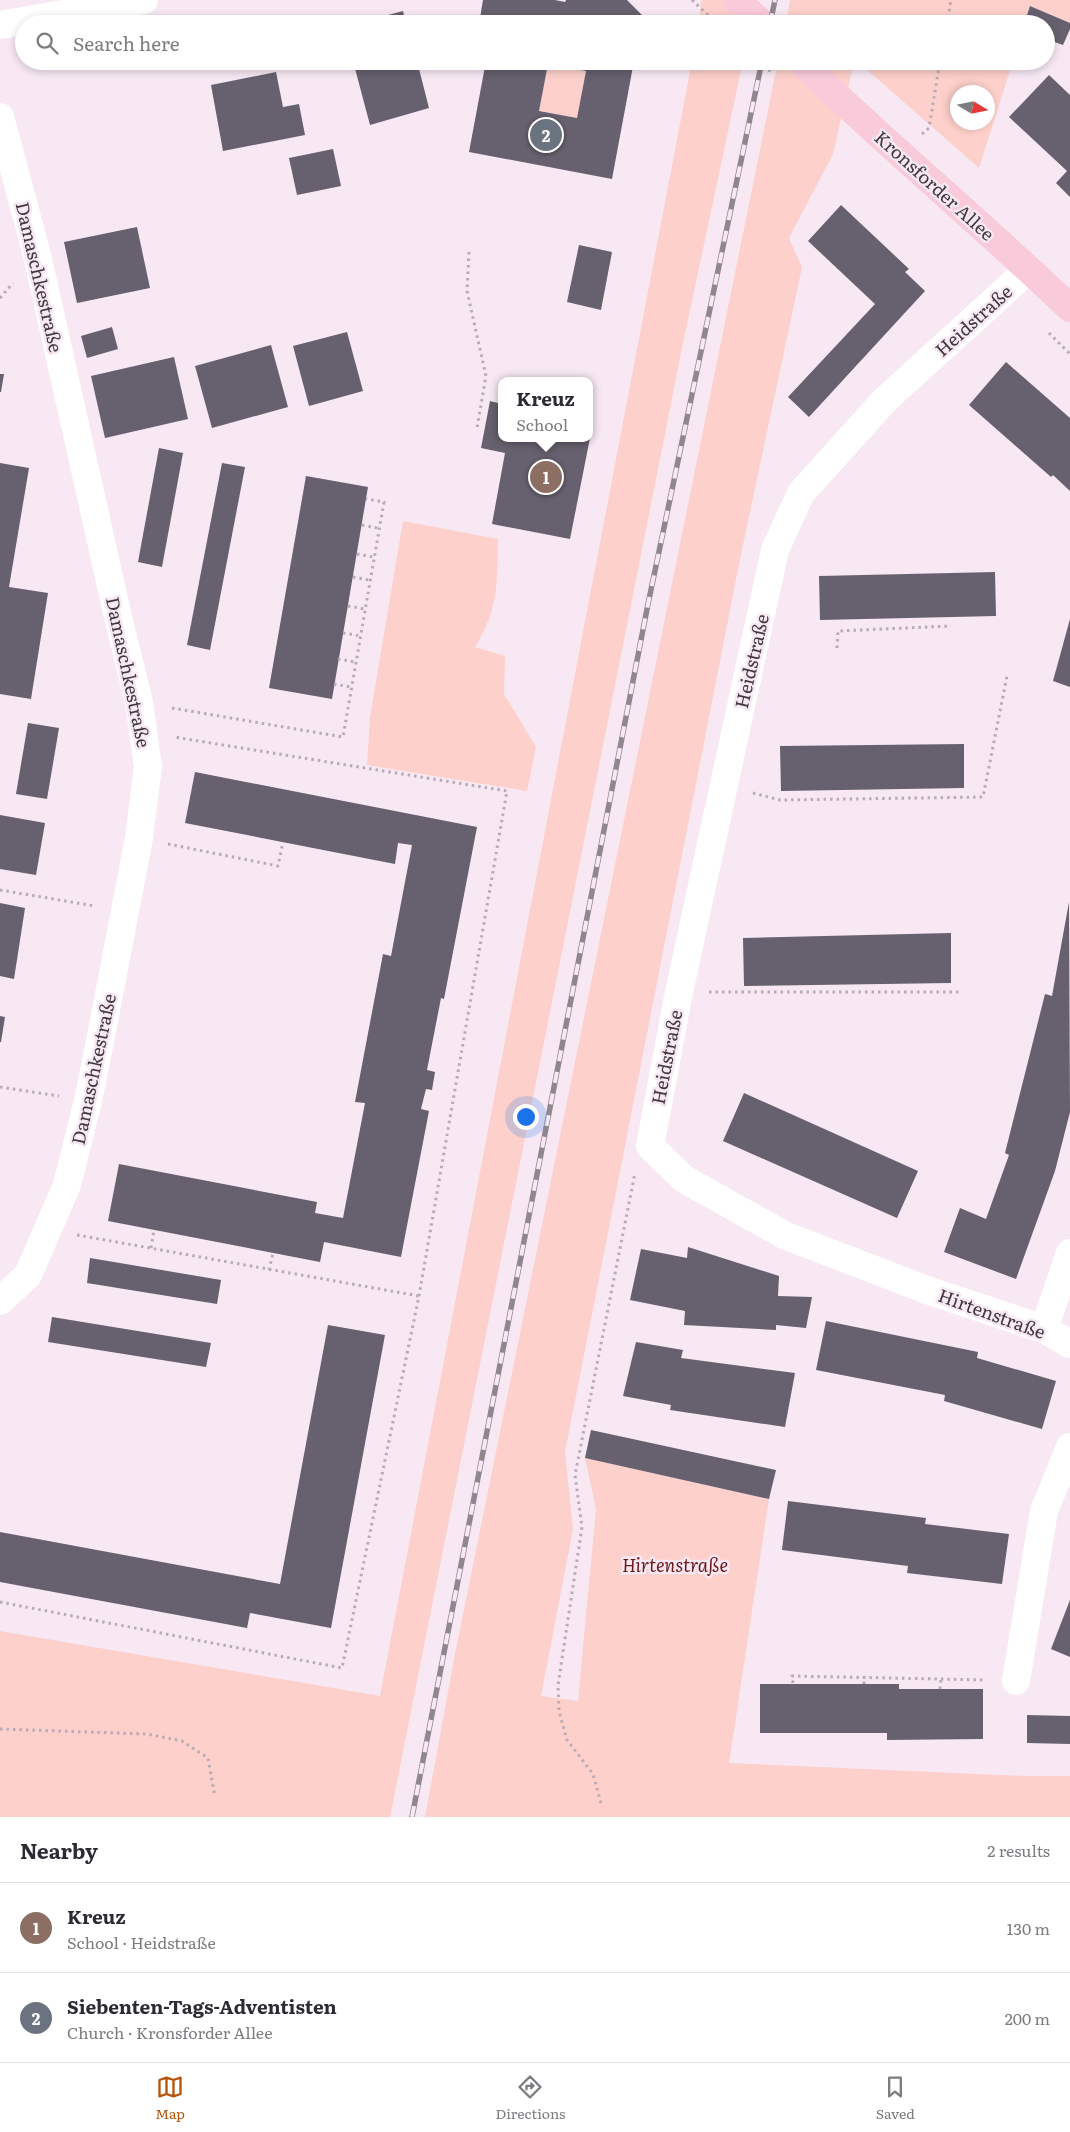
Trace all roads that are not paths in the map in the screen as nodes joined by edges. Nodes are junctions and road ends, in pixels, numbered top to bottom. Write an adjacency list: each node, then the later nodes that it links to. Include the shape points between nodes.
1 (144, 0): 3 (street)
2 (737, 0): 4 (main road)
3 (27, 10)
4 (753, 15)
5 (15, 17): 6 (street)
6 (0, 25)
7 (809, 70): 9 (main road, Kronsforder Allee)
8 (0, 117): 13 (street, Damaschkestraße, via 37,254 139,702 148,767 125,912 88,1101 67,1185 28,1275)
9 (1029, 269): 10 (main road, Kronsforder Allee); 11 (street, Heidstraße, via 885,400 801,493 775,550 679,992)
10 (1070, 308)
11 (650, 1146): 14 (street, Hirtenstraße, via 684,1179 784,1235 927,1290)
12 (1070, 1253): 14 (street)
13 (0, 1301)
14 (1044, 1329): 15 (street, Hirtenstraße)
15 (1070, 1344)
16 (1070, 1447): 17 (street, via 1044,1511)
17 (1016, 1681)

